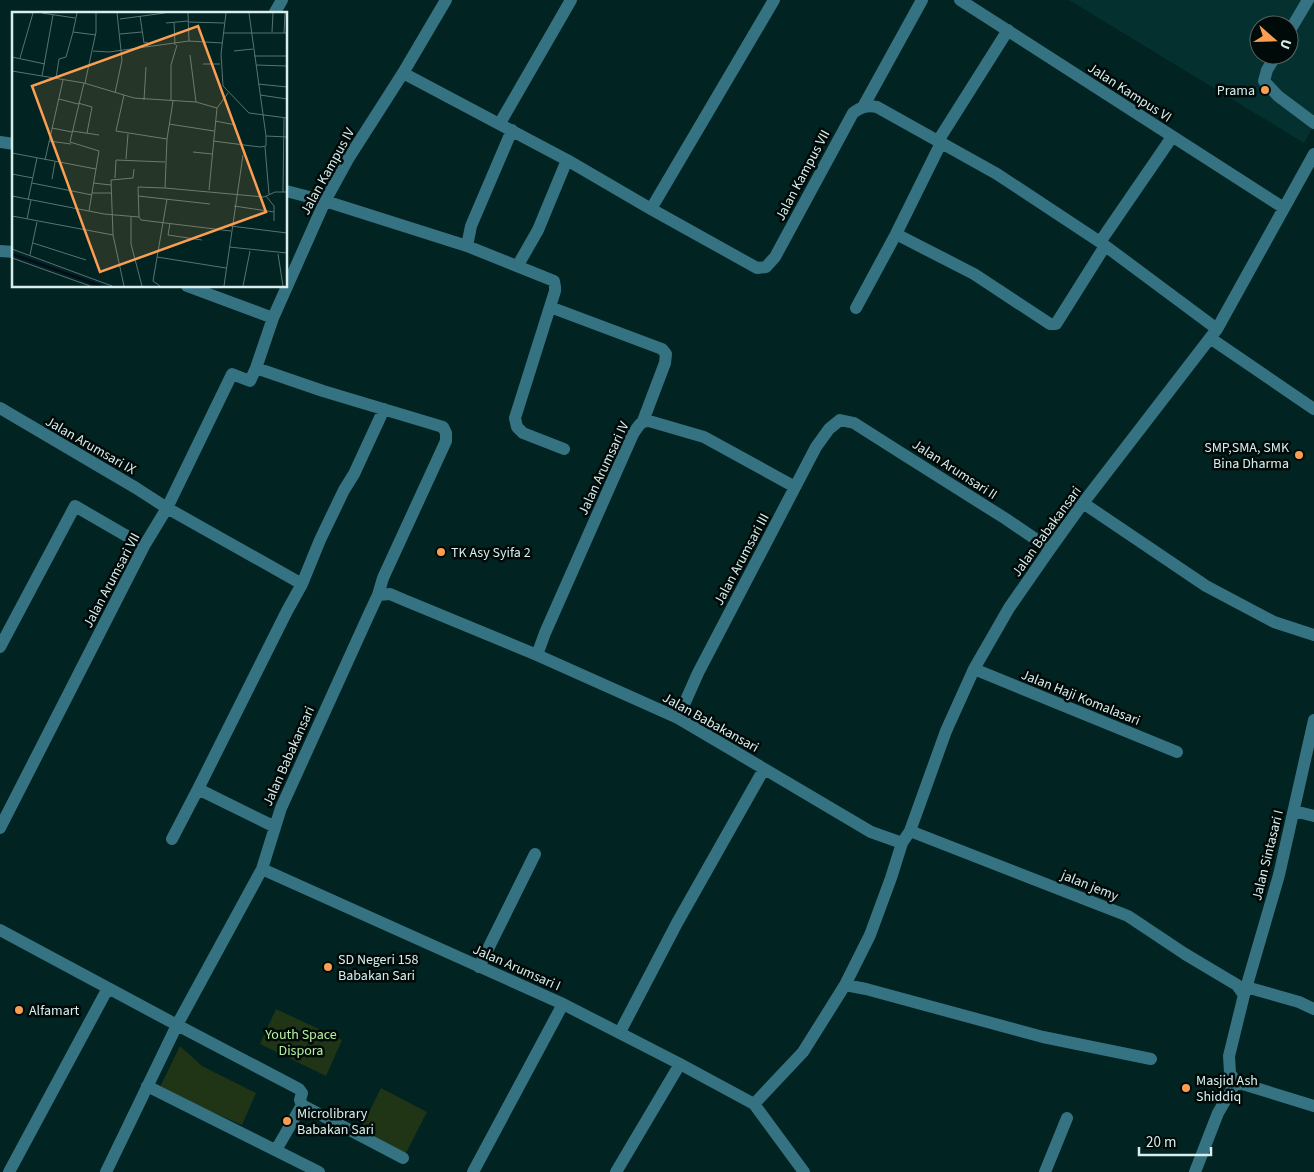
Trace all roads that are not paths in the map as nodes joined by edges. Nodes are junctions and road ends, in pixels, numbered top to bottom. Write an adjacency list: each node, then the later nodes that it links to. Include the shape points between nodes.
1 (282, 0): 8 (street)
2 (446, 0): 12 (street, Jalan Kampus IV)
3 (571, 0): 14 (street)
4 (774, 0): 25 (street)
5 (922, 0): 13 (street)
6 (960, 0): 10 (street, Jalan Kampus VI)
7 (1308, 0): 9 (street)
8 (275, 12)
9 (1299, 15)
10 (1008, 30): 17 (street, Jalan Kampus VI); 18 (street)
11 (1270, 65): 15 (street, via 1264,81)
12 (403, 73): 14 (street, Jalan Kampus VII); 23 (street, Jalan Kampus IV, via 348,158)
13 (863, 107): 18 (street, via 877,107); 25 (street, Jalan Kampus VII, via 853,113 775,257 766,267 757,268)
14 (500, 123): 16 (street, Jalan Kampus VII)
15 (1314, 123)
16 (512, 130): 20 (street, Jalan Kampus VII); 28 (street, via 471,226)
17 (1172, 137): 24 (street, Jalan Kampus VI); 27 (street)
18 (940, 142): 26 (street); 27 (street, via 997,174)
19 (1314, 154): 21 (street, Jalan Babakansari)
20 (567, 160): 25 (street, Jalan Kampus VII); 29 (street, via 538,230)
21 (1311, 169): 24 (street, Jalan Babakansari)
22 (288, 192): 23 (street)
23 (325, 201): 28 (street); 30 (street, Jalan Kampus IV)
24 (1284, 208): 36 (street, Jalan Babakansari)
25 (651, 209)
26 (896, 234): 27 (street, via 974,274 1050,324 1056,324); 34 (street)
27 (1103, 244): 36 (street)
28 (467, 246): 29 (street)
29 (518, 265): 33 (street, via 554,281 556,287)
30 (288, 286)
31 (192, 288): 35 (street)
32 (287, 288): 35 (street, Jalan Kampus IV)
33 (550, 308): 42 (street, via 662,349 666,354 665,363); 43 (street, via 515,418 523,433)
34 (856, 308)
35 (274, 318): 37 (street, Jalan Kampus IV)
36 (1214, 333): 40 (street); 45 (street, Jalan Babakansari)
37 (256, 368): 39 (street); 46 (street, Jalan Arumsari VII, via 250,381 232,374)
38 (0, 408): 46 (street, Jalan Arumsari IX)
39 (384, 409): 49 (street); 50 (street, via 443,427 446,441)
40 (1314, 409)
41 (840, 420): 44 (street, Jalan Arumsari III, via 816,447); 48 (street, Jalan Arumsari II, via 854,423)
42 (643, 421): 44 (street, Jalan Arumsari IV, via 704,437); 53 (street, Jalan Arumsari IV, via 633,434)
43 (564, 450)
44 (795, 487): 55 (street, Jalan Arumsari III)
45 (1083, 503): 48 (street, Jalan Babakansari); 51 (street, via 1206,586 1274,622)
46 (167, 508): 47 (street, Jalan Arumsari VII); 49 (street, Jalan Arumsari IX)
47 (144, 546): 52 (street, via 75,506); 63 (street, Jalan Arumsari VII)
48 (1050, 549): 54 (street, Jalan Babakansari, via 1009,608)
49 (302, 584): 59 (street)
50 (378, 595): 53 (street, Jalan Babakansari, via 390,594); 62 (street, Jalan Babakansari)
51 (1314, 635)
52 (0, 647)
53 (537, 655): 55 (street, Jalan Babakansari)
54 (974, 669): 57 (street, Jalan Haji Komalasari); 64 (street, Jalan Babakansari, via 946,731)
55 (678, 718): 58 (street, Jalan Babakansari)
56 (1314, 720): 60 (street, Jalan Sintasari I)
57 (1177, 752)
58 (764, 768): 66 (street, Jalan Babakansari, via 871,832); 77 (street)
59 (198, 789): 62 (street); 65 (street)
60 (1294, 811): 61 (street); 73 (street, Jalan Sintasari I)
61 (1314, 816)
62 (275, 827): 68 (street, Jalan Babakansari)
63 (0, 828)
64 (910, 831): 66 (street, Jalan Babakansari); 73 (street, jalan jemy, via 1128,916)
65 (172, 839)
66 (902, 843): 71 (street, via 870,935)
67 (535, 854): 70 (street)
68 (262, 870): 70 (street, Jalan Arumsari I); 76 (street, Jalan Babakansari)
69 (0, 930): 72 (street)
70 (479, 967): 74 (street, Jalan Arumsari I)
71 (846, 985): 78 (street, via 1043,1037); 83 (street, via 803,1052)
72 (108, 988): 76 (street); 88 (street)
73 (1245, 991): 75 (street, via 1299,1002); 80 (street, Jalan Sintasari I, via 1229,1056 1230,1073)
74 (563, 1004): 77 (street, Jalan Arumsari I); 91 (street)
75 (1314, 1009)
76 (177, 1026): 81 (street, Jalan Babakansari); 82 (street, via 299,1088)
77 (620, 1032): 79 (street, Jalan Arumsari I)
78 (1151, 1058)
79 (680, 1064): 83 (street, Jalan Arumsari I); 92 (street)
80 (1236, 1082): 84 (street); 95 (street, via 1218,1113)
81 (147, 1086): 86 (street); 89 (street, Jalan Babakansari)
82 (302, 1104): 86 (street); 87 (street)
83 (754, 1104): 93 (street)
84 (1314, 1106)
85 (1067, 1118): 94 (street)
86 (276, 1150): 90 (street)
87 (403, 1158)
88 (9, 1172)
89 (106, 1172)
90 (319, 1172)
91 (473, 1172)
92 (616, 1172)
93 (804, 1172)
94 (1045, 1172)
95 (1196, 1172)

